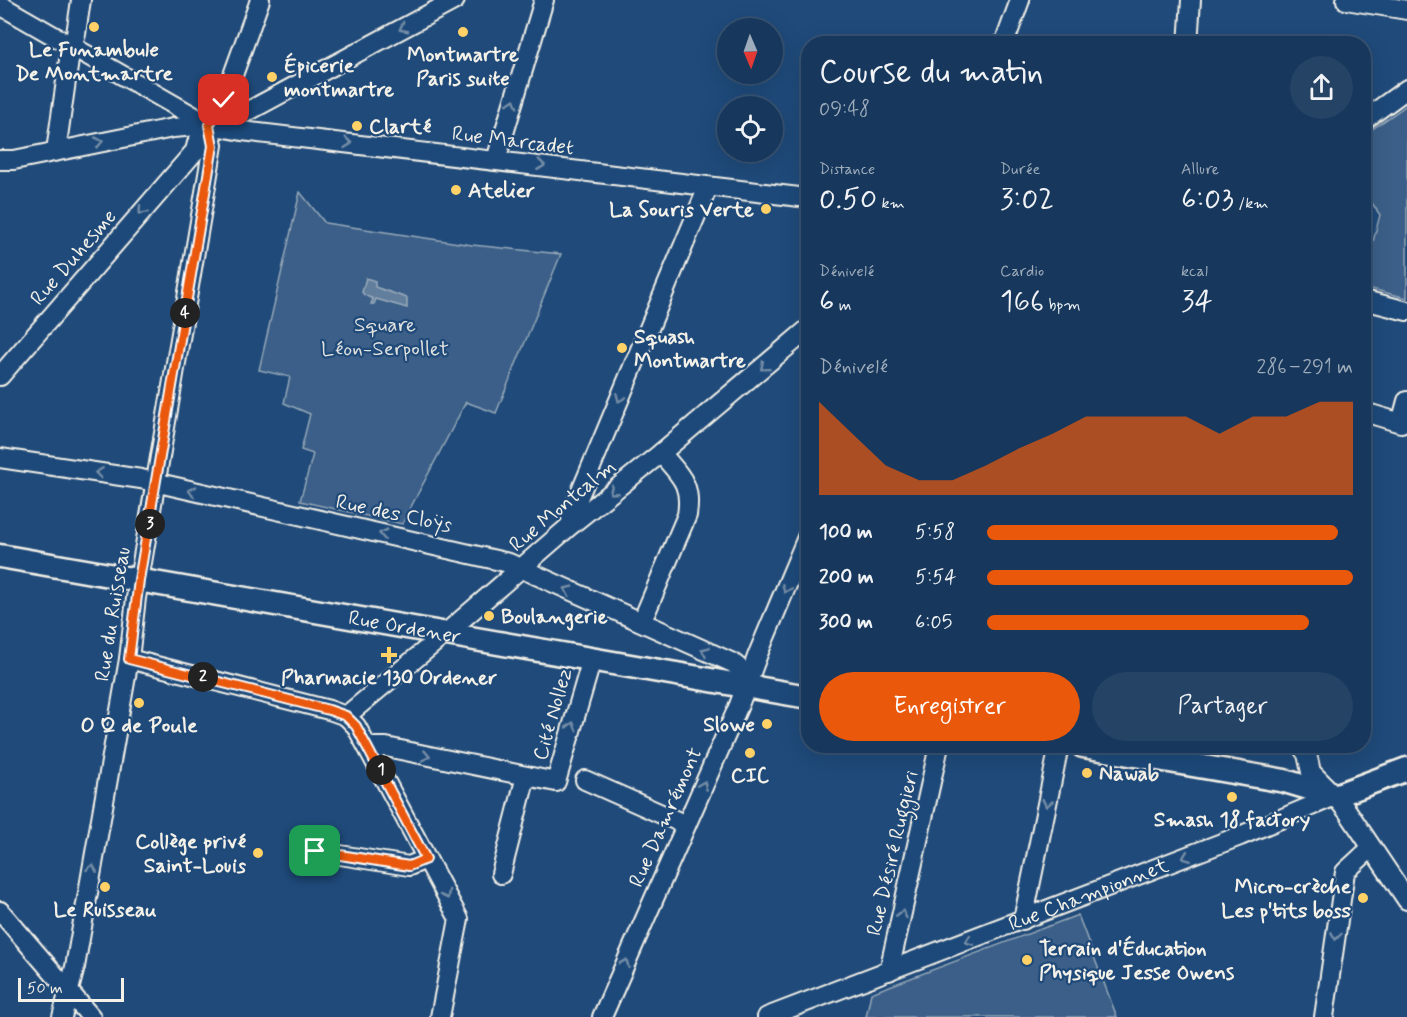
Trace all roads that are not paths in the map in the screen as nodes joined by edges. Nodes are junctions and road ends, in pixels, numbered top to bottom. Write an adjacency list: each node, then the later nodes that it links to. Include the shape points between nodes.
1 (81, 0): 12 (street)
2 (260, 0): 15 (street, Rue Duhesme, via 224,100)
3 (455, 0): 15 (street, one-way to 15, via 243,114)
4 (544, 0): 18 (street, one-way to 4)
5 (1020, 0): 10 (street)
6 (1191, 0): 11 (street)
7 (1346, 0): 9 (street)
8 (0, 5): 12 (street)
9 (1407, 10)
10 (1007, 36)
11 (1189, 36)
12 (73, 46): 15 (street); 16 (street)
13 (1407, 89): 14 (street)
14 (1371, 115)
15 (209, 125): 16 (street, Rue Marcadet, one-way to 15, via 173,128); 18 (street, Rue Marcadet, one-way to 18); 19 (street, Rue Duhesme); 20 (street, Rue du Ruisseau, via 213,146)
16 (56, 151): 17 (street, Rue Marcadet)
17 (0, 160)
18 (496, 160): 21 (street, Rue Marcadet, one-way to 21)
19 (181, 167): 20 (street, via 196,171); 26 (street, Rue Duhesme, one-way to 26)
20 (207, 182): 32 (street, Rue du Ruisseau)
21 (708, 186): 22 (street, Rue Marcadet); 33 (street, one-way to 33, via 579,496)
22 (801, 197)
23 (1371, 302): 24 (street)
24 (1407, 311)
25 (801, 335): 30 (street, Rue Montcalm, one-way to 30)
26 (0, 376)
27 (1407, 401): 29 (street)
28 (1371, 414): 29 (street)
29 (1404, 424)
30 (661, 453): 33 (street, Rue Montcalm, one-way to 33); 38 (street, via 686,484 689,500 687,515)
31 (0, 458): 32 (street, Rue des Cloÿs, one-way to 31)
32 (156, 482): 36 (street, Rue des Cloÿs, one-way to 32); 37 (street, Rue du Ruisseau)
33 (572, 524): 36 (street, Rue Montcalm)
34 (801, 552): 42 (street, Rue Damrémont, one-way to 42)
35 (0, 556): 37 (main road, Rue Ordener)
36 (522, 568): 39 (street, Rue Montcalm); 42 (street, Rue des Cloÿs, one-way to 36, via 744,672 733,663)
37 (139, 580): 39 (main road, Rue Ordener); 40 (street, Rue du Ruisseau)
38 (646, 612)
39 (445, 634): 41 (main road, Rue Ordener); 44 (street, Rue Montcalm)
40 (129, 659): 44 (street); 63 (street, Rue du Ruisseau, one-way to 40)
41 (591, 659): 42 (main road, Rue Ordener); 51 (street, Cité Nollez, one-way to 41, via 556,782)
42 (746, 686): 43 (main road, Rue Ordener); 54 (street, Rue Damrémont, one-way to 42)
43 (801, 696)
44 (346, 716): 45 (street)
45 (369, 747): 51 (street, one-way to 51, via 386,747); 57 (street)
46 (937, 753): 62 (street, Rue Désiré Ruggieri, one-way to 46)
47 (1058, 753): 61 (street, one-way to 61)
48 (1123, 753): 53 (main road, via 1285,781)
49 (1305, 753): 53 (street, via 1311,772)
50 (1407, 769): 53 (main road, Rue Championnet)
51 (526, 776): 58 (street, Cité Nollez)
52 (585, 780): 54 (street)
53 (1335, 796): 55 (street); 61 (street, Rue Championnet, one-way to 61)
54 (686, 825): 67 (street, Rue Damrémont, one-way to 54)
55 (1371, 848): 59 (street); 69 (street, one-way to 69, via 1345,872)
56 (315, 851): 57 (street, via 409,866)
57 (426, 859): 66 (street, one-way to 66, via 459,919)
58 (501, 874)
59 (1407, 900)
60 (0, 911): 63 (street)
61 (1023, 920): 62 (street, Rue Championnet, one-way to 62)
62 (889, 971): 68 (street, Rue Championnet)
63 (69, 993): 64 (street, Rue du Ruisseau); 65 (street)
64 (62, 1017)
65 (91, 1017)
66 (440, 1017)
67 (602, 1017)
68 (767, 1017)
69 (1324, 1017)

